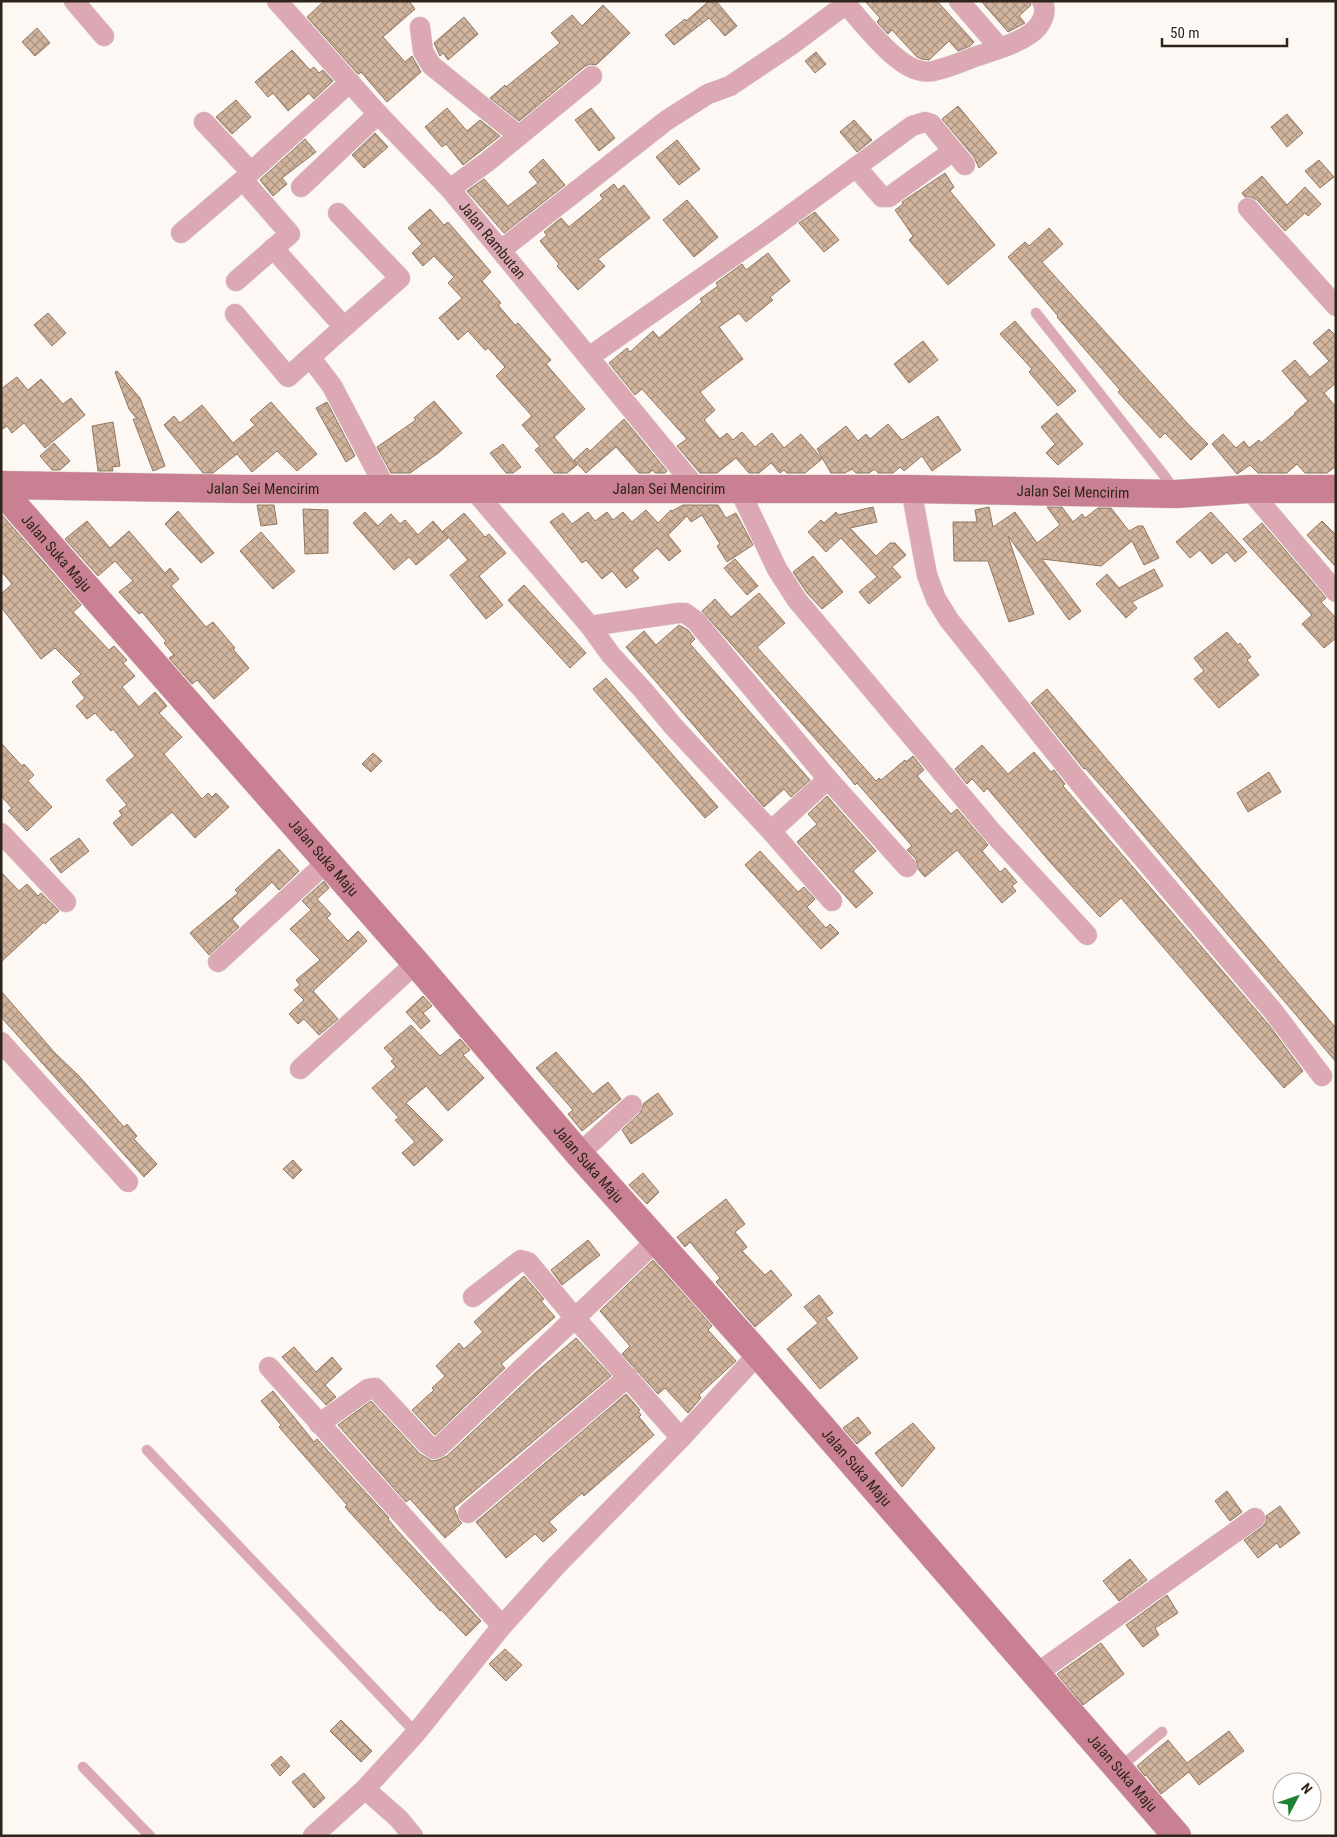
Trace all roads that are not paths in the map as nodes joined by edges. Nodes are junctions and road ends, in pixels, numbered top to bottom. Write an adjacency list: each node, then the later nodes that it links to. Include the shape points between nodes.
1 (74, 1): 7 (street)
2 (278, 1): 10 (street, Jalan Rambutan)
3 (959, 1): 8 (street)
4 (1042, 1): 8 (street, via 1045,5 1044,18 1040,25 1030,34)
5 (838, 9): 8 (street, via 872,34 904,65 920,71 936,71); 21 (street, via 730,86 708,94 667,120)
6 (420, 27): 13 (street, via 423,51 431,65)
7 (104, 36)
8 (1000, 48)
9 (592, 76): 13 (street)
10 (350, 82): 11 (street, Jalan Rambutan); 12 (street, via 251,172)
11 (378, 114): 15 (street); 16 (street, Jalan Rambutan)
12 (204, 122)
13 (519, 136): 16 (street)
14 (856, 167): 14 (street, via 924,122 931,124 959,158 889,197 882,197); 28 (street)
15 (301, 187)
16 (450, 189): 21 (street, Jalan Rambutan)
17 (1248, 208): 23 (street)
18 (338, 213): 26 (street, via 400,278)
19 (181, 233): 20 (street, via 243,180 290,234)
20 (274, 248): 22 (street); 26 (street)
21 (501, 250): 28 (street, Jalan Rambutan)
22 (236, 281)
23 (1336, 306)
24 (1036, 313): 38 (lane)
25 (235, 314): 27 (street, via 288,376)
26 (344, 327): 27 (street)
27 (310, 357): 30 (street, via 332,386)
28 (589, 357): 37 (street, Jalan Rambutan)
29 (1, 485): 30 (street, Jalan Sei Mencirim)
30 (386, 489): 31 (street, Jalan Sei Mencirim)
31 (474, 489): 37 (street, Jalan Sei Mencirim); 40 (street)
32 (739, 489): 33 (street, Jalan Sei Mencirim); 37 (street, Jalan Sei Mencirim); 48 (street, via 777,569 797,600 992,832)
33 (911, 489): 38 (street, Jalan Sei Mencirim); 53 (street, via 927,575 949,620 1086,791 1273,1011)
34 (1249, 489): 35 (street, Jalan Sei Mencirim); 38 (street, Jalan Sei Mencirim); 39 (street)
35 (1336, 489)
36 (1, 490): 44 (street, Jalan Suka Maju)
37 (698, 490)
38 (1176, 494)
39 (1336, 592)
40 (590, 626): 41 (street, via 686,613); 42 (street, via 672,726)
41 (828, 779): 42 (street); 45 (street)
42 (771, 831): 46 (street)
43 (1, 833): 47 (street)
44 (328, 862): 49 (street); 50 (street, Jalan Suka Maju)
45 (907, 867)
46 (832, 901)
47 (66, 902)
48 (1088, 935)
49 (218, 962)
50 (416, 963): 52 (street); 55 (street, Jalan Suka Maju)
51 (1, 1042): 56 (street)
52 (300, 1068)
53 (1322, 1076)
54 (632, 1105): 55 (street)
55 (579, 1154): 57 (street, Jalan Suka Maju)
56 (128, 1182)
57 (656, 1241): 59 (street); 60 (street, Jalan Suka Maju)
58 (474, 1297): 59 (street, via 524,1260)
59 (575, 1318): 62 (street); 63 (street, via 440,1447 434,1449 427,1444 375,1388 368,1389)
60 (758, 1354): 64 (street); 69 (street, Jalan Suka Maju)
61 (269, 1367): 63 (street)
62 (628, 1377): 64 (street); 66 (street)
63 (319, 1424): 68 (street)
64 (681, 1438): 68 (street)
65 (147, 1450): 71 (lane)
66 (468, 1513)
67 (1254, 1518): 69 (street)
68 (502, 1626): 71 (street)
69 (1036, 1674): 73 (street, Jalan Suka Maju)
70 (1162, 1732): 73 (lane)
71 (416, 1733): 74 (street)
72 (83, 1767): 75 (lane)
73 (1119, 1769): 78 (street, Jalan Suka Maju)
74 (365, 1789): 76 (street); 77 (street)
75 (150, 1836)
76 (313, 1836)
77 (413, 1836)
78 (1177, 1836)

